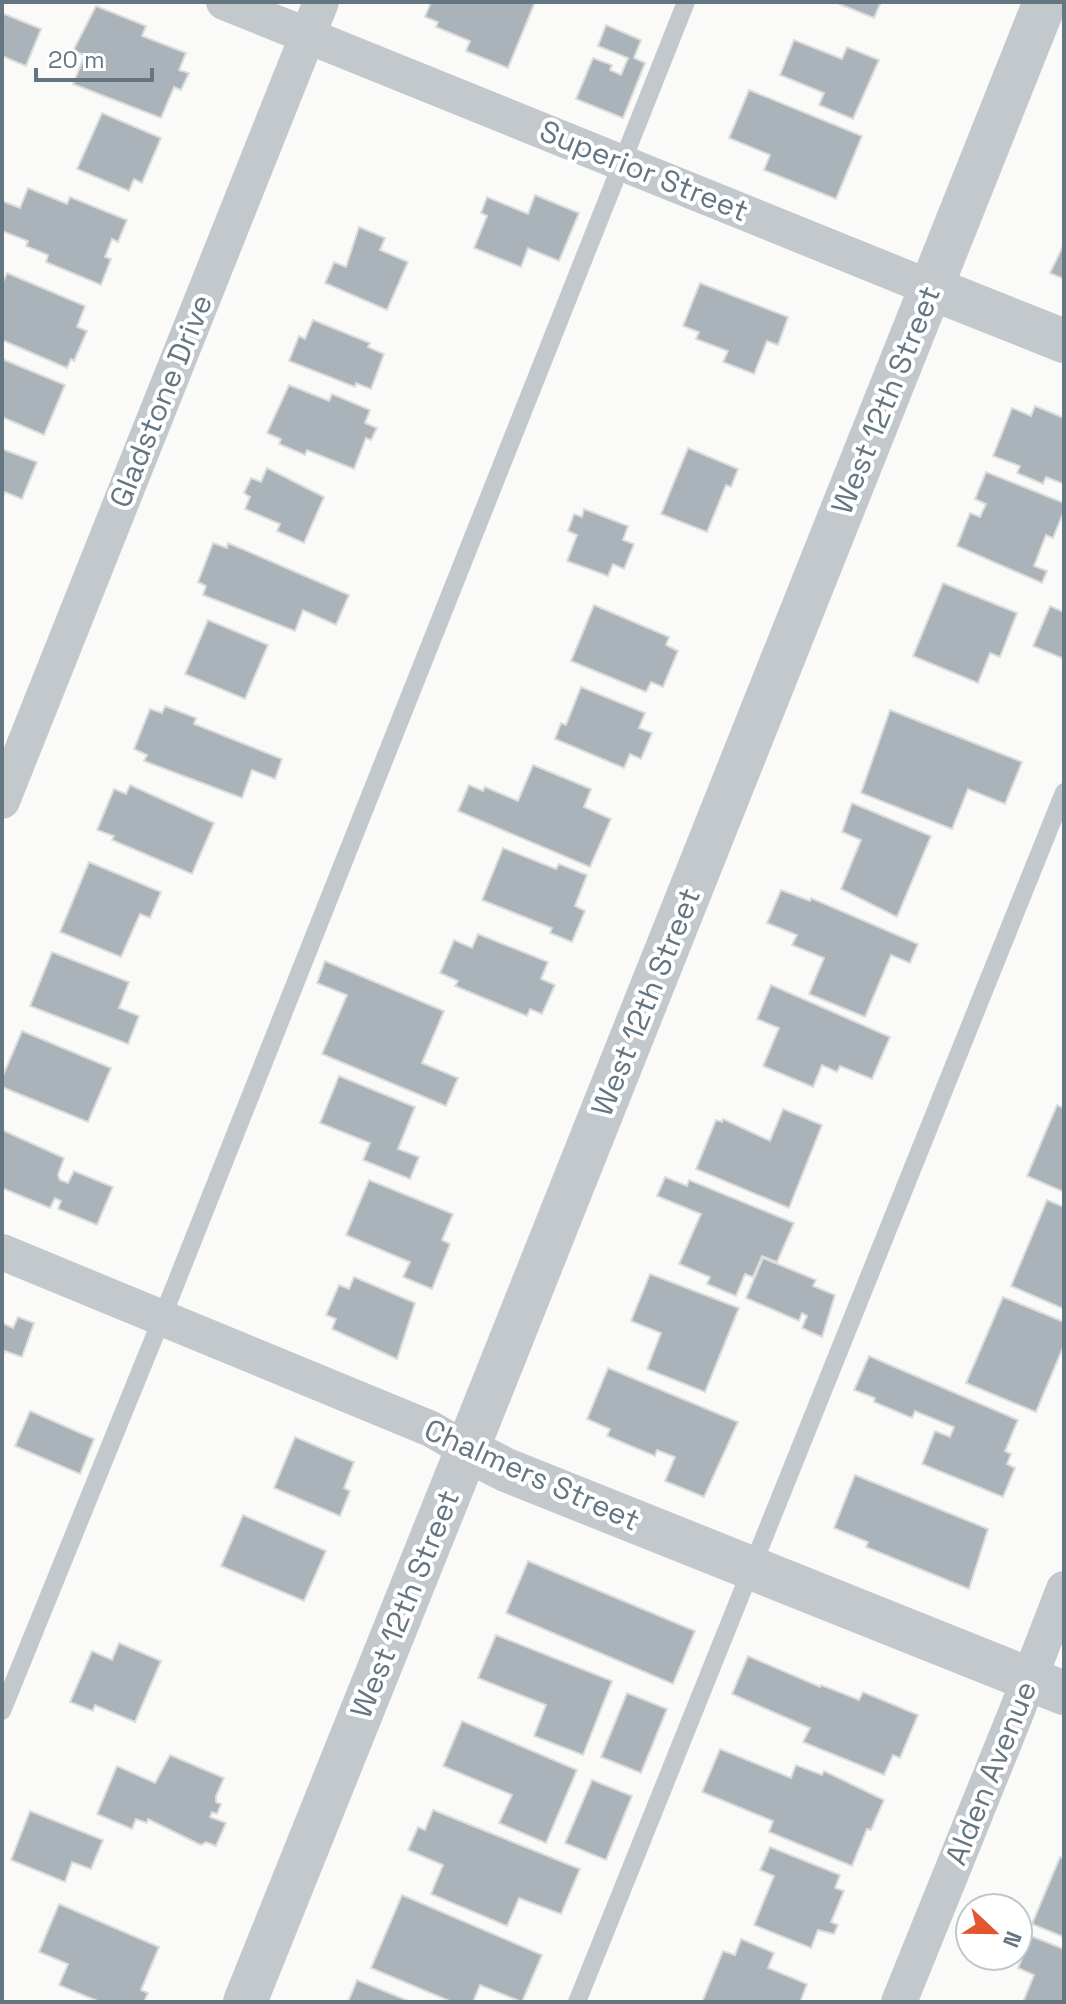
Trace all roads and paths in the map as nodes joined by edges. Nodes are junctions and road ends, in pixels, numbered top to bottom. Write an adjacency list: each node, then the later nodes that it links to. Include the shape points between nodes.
1 (224, 2): 5 (street, Superior Street)
2 (321, 2): 5 (street, Gladstone Drive)
3 (686, 2): 6 (lane)
4 (1045, 2): 7 (street, West 12th Street)
5 (307, 35): 6 (street, Superior Street); 10 (street, Gladstone Drive)
6 (621, 162): 7 (street, Superior Street); 12 (lane)
7 (931, 288): 8 (street, Superior Street); 13 (street, West 12th Street)
8 (1064, 341)
9 (1064, 792): 14 (lane)
10 (2, 801)
11 (2, 1252): 12 (street, Chalmers Street)
12 (162, 1318): 13 (street, Chalmers Street, via 431,1429); 17 (lane)
13 (467, 1450): 14 (street, Chalmers Street); 18 (street, West 12th Street)
14 (751, 1569): 16 (street, Chalmers Street); 19 (lane)
15 (1064, 1589): 16 (street, Alden Avenue)
16 (1046, 1686): 20 (street, Alden Avenue)
17 (2, 1711)
18 (245, 2002)
19 (577, 2002)
20 (899, 2002)

